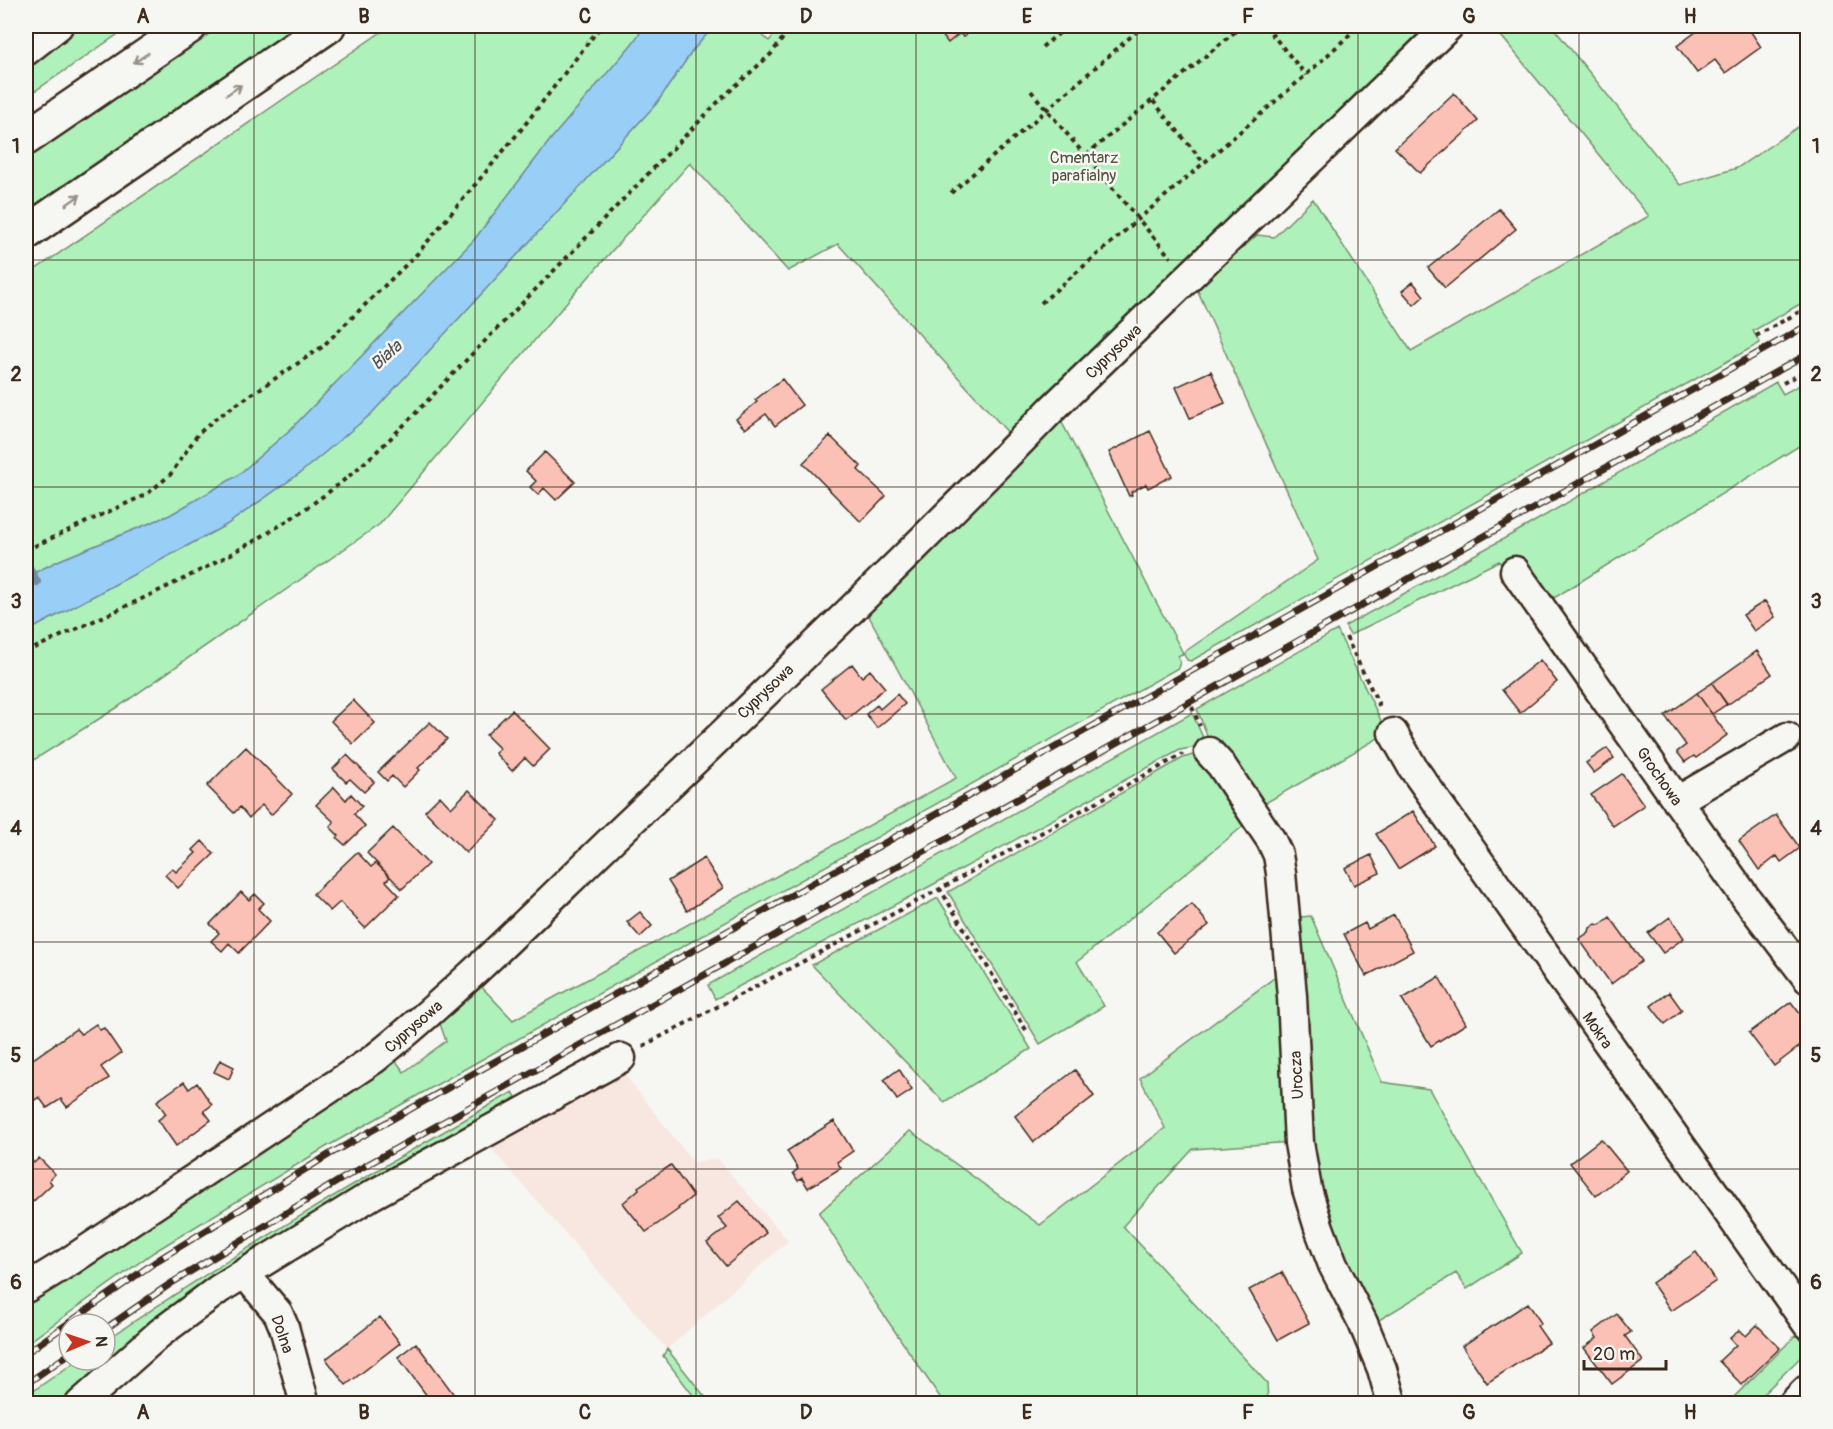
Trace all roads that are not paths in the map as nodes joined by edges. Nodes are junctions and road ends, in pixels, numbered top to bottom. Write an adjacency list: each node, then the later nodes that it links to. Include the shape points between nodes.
1 (58, 26): 5 (street)
2 (190, 26): 6 (main road, one-way to 6)
3 (328, 26): 7 (main road, one-way to 3)
4 (1449, 26): 16 (street, Cyprysowa, via 1184,273 512,937 400,1039)
5 (26, 51)
6 (26, 138)
7 (26, 233)
8 (1515, 571): 12 (street, Grochowa)
9 (1393, 733): 17 (street, Mokra, via 1413,768)
10 (1787, 737): 12 (street)
11 (1209, 752): 21 (street, Urocza, via 1278,855 1292,996 1299,1143 1307,1189 1333,1265 1363,1323)
12 (1677, 801): 13 (street, Grochowa)
13 (1808, 979)
14 (621, 1058): 15 (street, via 372,1196)
15 (245, 1274): 19 (street, via 160,1333); 20 (street, Dolna, via 278,1313)
16 (26, 1288)
17 (1808, 1325)
18 (1808, 1392): 22 (main road)
19 (80, 1404)
20 (305, 1404)
21 (1392, 1404)
22 (1796, 1404)

